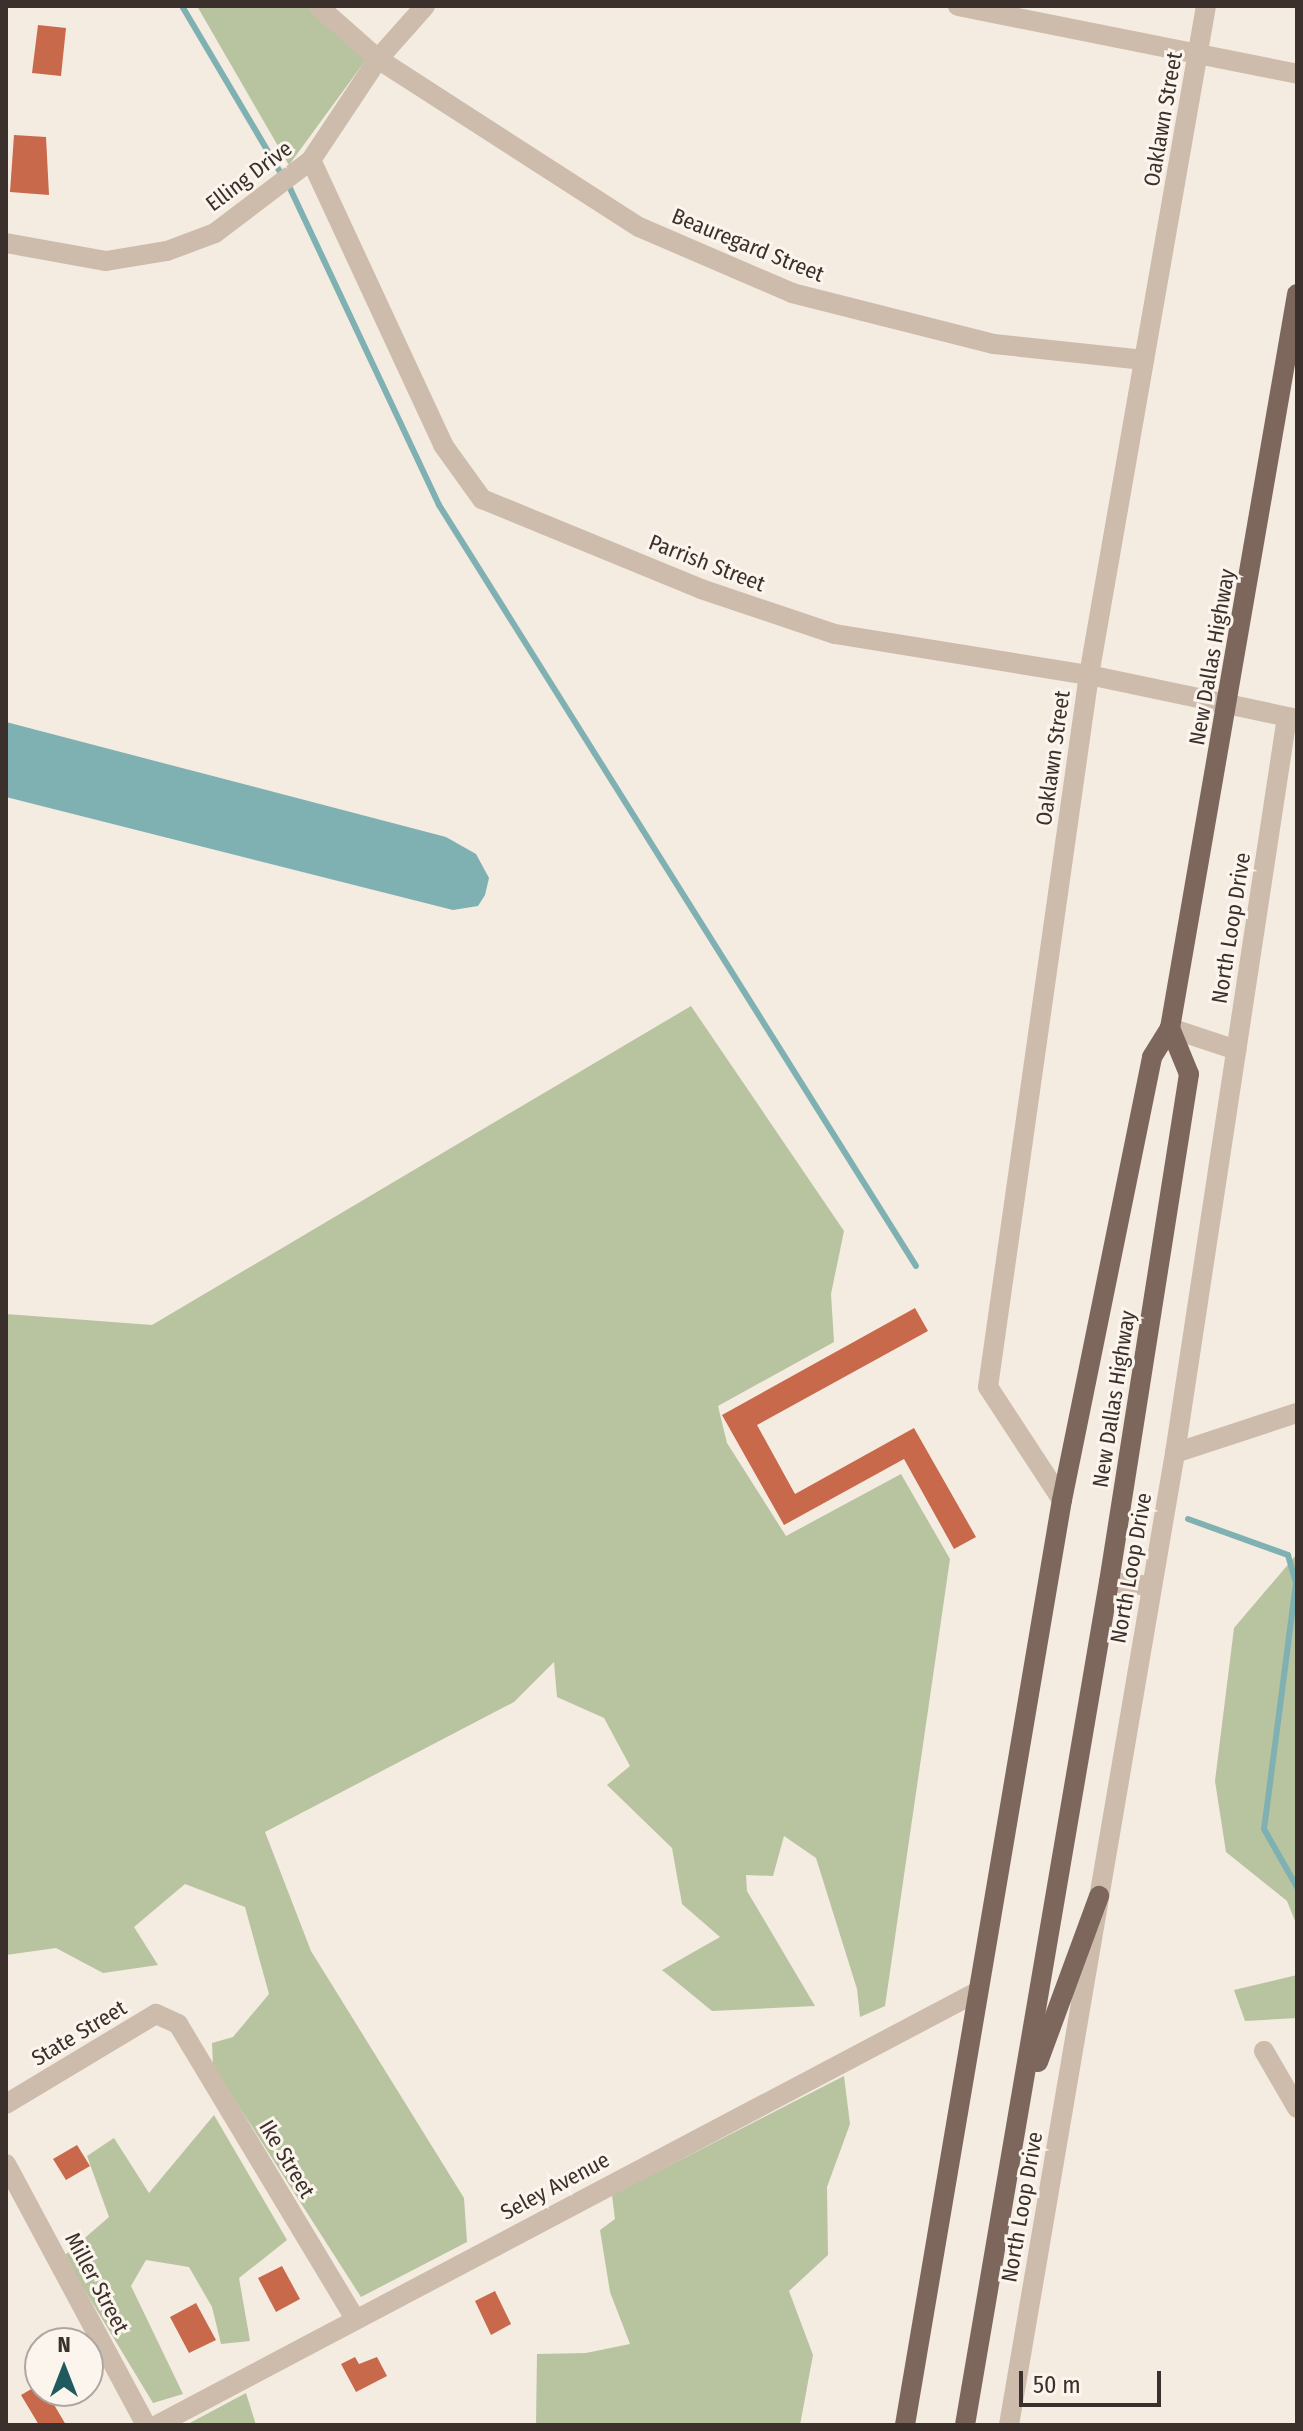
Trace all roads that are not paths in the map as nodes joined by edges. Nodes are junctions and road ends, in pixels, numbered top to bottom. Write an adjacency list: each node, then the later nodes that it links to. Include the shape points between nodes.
1 (318, 6): 6 (street)
2 (425, 6): 6 (street, Elling Drive)
3 (958, 6): 5 (street)
4 (1206, 6): 5 (street, Oaklawn Street)
5 (1198, 56): 7 (street); 11 (street, Oaklawn Street)
6 (378, 59): 8 (street, Elling Drive); 11 (street, Beauregard Street, via 639,227 792,293 994,344)
7 (1297, 74)
8 (306, 164): 9 (street, Elling Drive, via 215,233 167,251 106,261); 12 (street, Parrish Street, via 443,445 482,499 701,589 835,634)
9 (6, 243)
10 (1297, 294): 13 (main road, New Dallas Highway)
11 (1144, 360): 12 (street, Oaklawn Street)
12 (1089, 675): 13 (street, Parrish Street); 19 (street, Oaklawn Street, via 988,1387)
13 (1228, 705): 14 (street, Parrish Street); 15 (main road, New Dallas Highway)
14 (1292, 718): 16 (street, North Loop Drive)
15 (1170, 1028): 16 (street); 19 (main road, New Dallas Highway, via 1152,1057); 20 (main road, New Dallas Highway, via 1189,1074)
16 (1236, 1050): 18 (street, North Loop Drive)
17 (1297, 1413): 18 (street)
18 (1175, 1453): 21 (street, North Loop Drive)
19 (1062, 1500): 24 (main road)
20 (1109, 1582): 21 (street); 22 (main road, New Dallas Highway)
21 (1152, 1586): 23 (street, North Loop Drive)
22 (1076, 1780): 28 (main road, North Loop Drive)
23 (1099, 1896): 28 (main road); 36 (street, North Loop Drive)
24 (977, 1992): 31 (street, Seley Avenue); 34 (main road)
25 (178, 2024): 27 (street, State Street, via 156,2014); 31 (street, Ike Street)
26 (1264, 2051): 29 (street)
27 (6, 2104)
28 (1021, 2107): 35 (main road, North Loop Drive)
29 (1297, 2108)
30 (6, 2164): 32 (street, Miller Street)
31 (355, 2319): 33 (street, Seley Avenue)
32 (146, 2425)
33 (157, 2425)
34 (905, 2425)
35 (965, 2425)
36 (1009, 2425)

